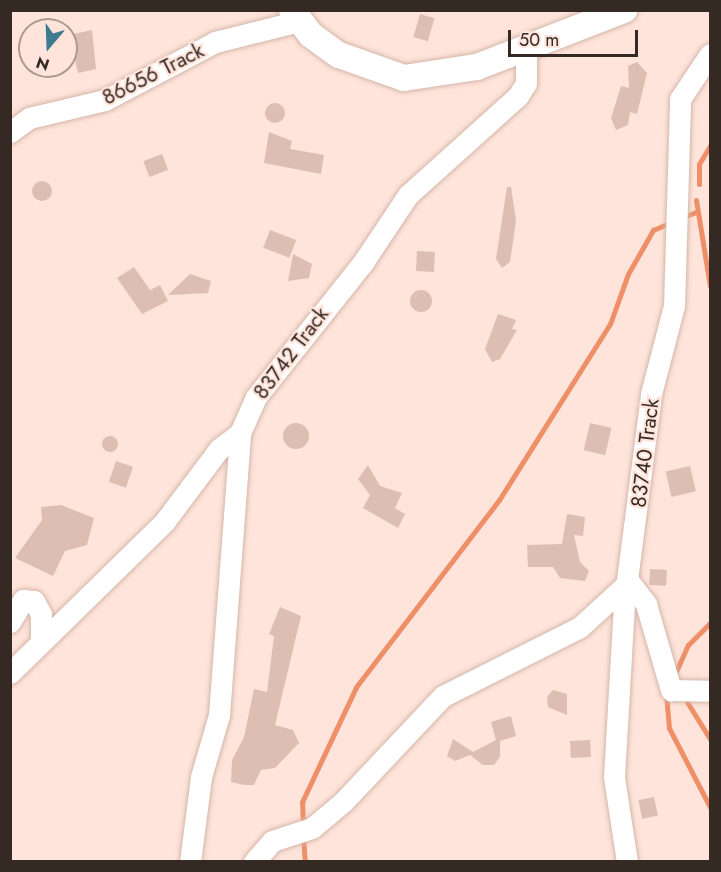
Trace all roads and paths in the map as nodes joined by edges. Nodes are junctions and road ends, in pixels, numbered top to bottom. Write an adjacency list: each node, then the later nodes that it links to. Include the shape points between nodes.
1 (624, 10): 3 (street)
2 (296, 16): 3 (street, via 339,55 404,78 451,73); 5 (street, 86656 Track, via 215,42 105,100 29,118)
3 (526, 50): 6 (street, 83742 Track, via 526,83 518,96 408,195 364,261 256,397)
4 (711, 54): 7 (street, 83740 Track, via 680,99 674,306 651,394)
5 (10, 132)
6 (240, 433): 9 (street, 83742 Track, via 219,449 165,521); 12 (street, via 219,715 201,777)
7 (629, 582): 11 (street, via 646,604 671,690); 13 (street, via 580,627 443,696 343,802 312,828 272,840); 14 (street, 83740 Track, via 614,777)
8 (10, 622): 9 (street, via 23,600 34,601 41,614)
9 (41, 641): 10 (street, 83742 Track)
10 (10, 673)
11 (711, 691)
12 (190, 861)
13 (254, 861)
14 (627, 861)

